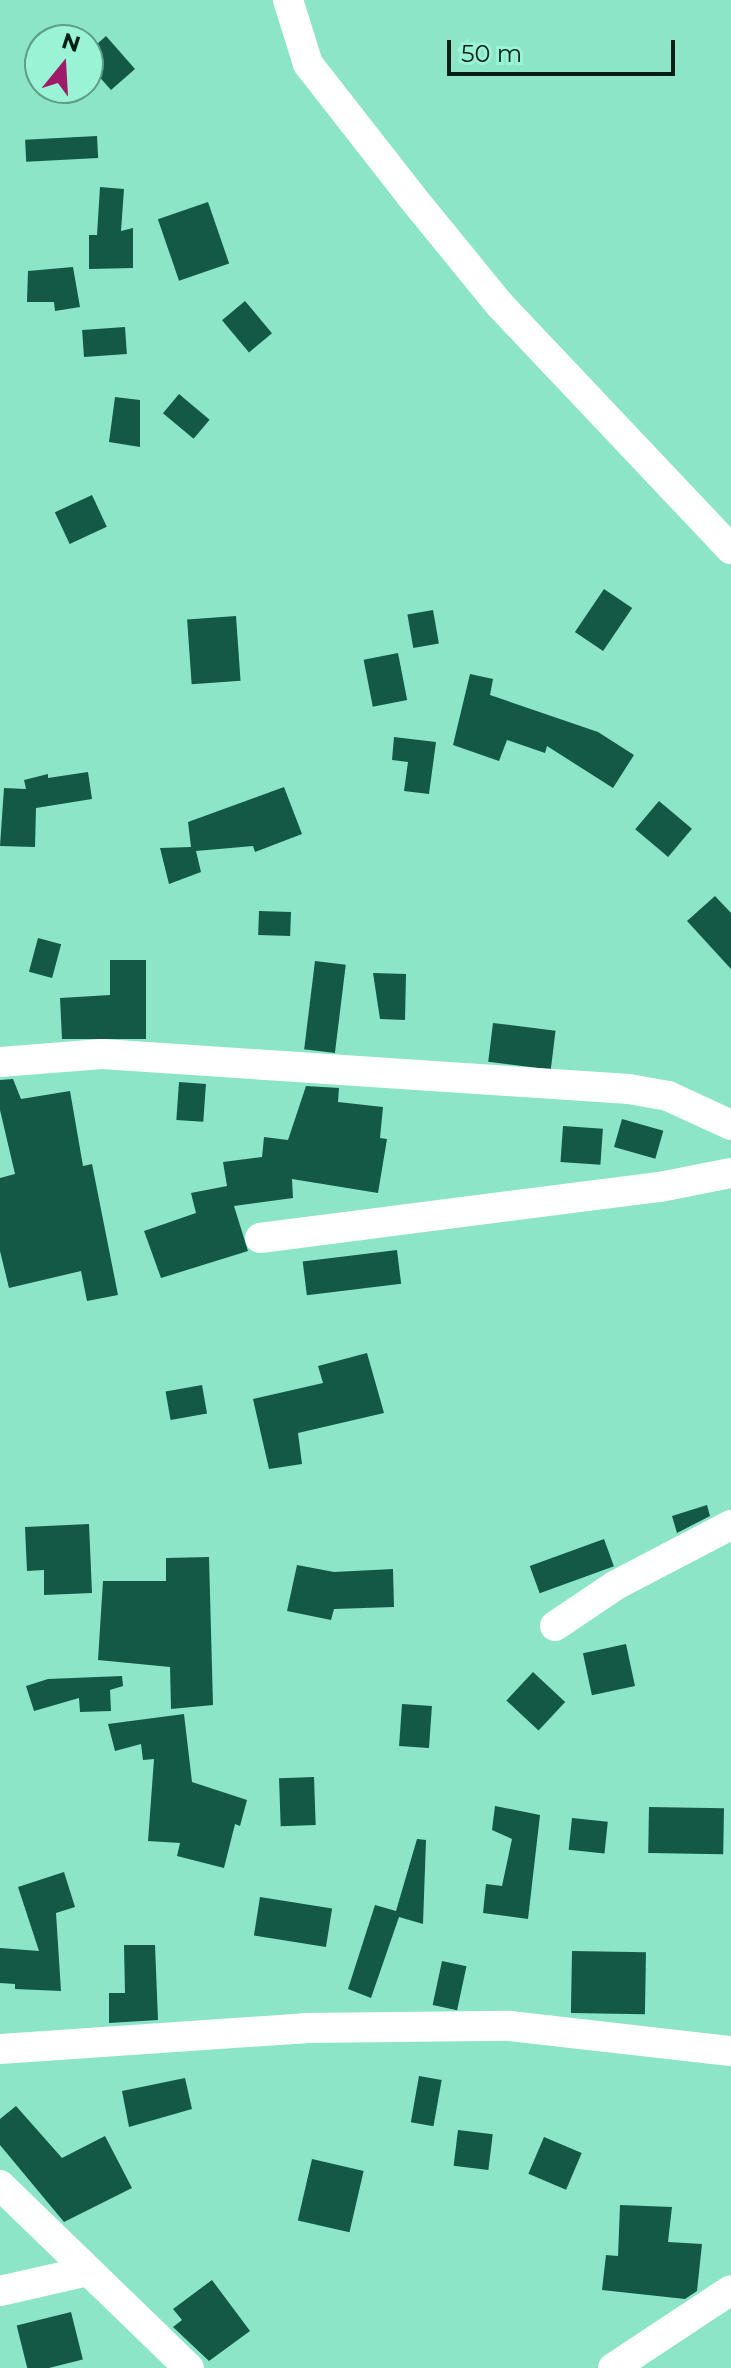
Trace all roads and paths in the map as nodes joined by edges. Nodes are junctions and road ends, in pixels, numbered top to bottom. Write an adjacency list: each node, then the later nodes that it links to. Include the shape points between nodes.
1 (288, 0): 2 (street, via 308,64 420,208 500,305)
2 (731, 549)
3 (0, 1062): 4 (street, via 117,1054 629,1089 668,1096)
4 (731, 1125)
5 (731, 1173): 6 (street)
6 (260, 1238)
7 (731, 1525): 8 (street, via 616,1585)
8 (555, 1626)
9 (0, 2049): 10 (street, via 305,2028 510,2026)
10 (731, 2051)
11 (0, 2185): 12 (street)
12 (88, 2271): 14 (street); 15 (street)
13 (731, 2290): 16 (street)
14 (0, 2291)
15 (189, 2368)
16 (613, 2368)

